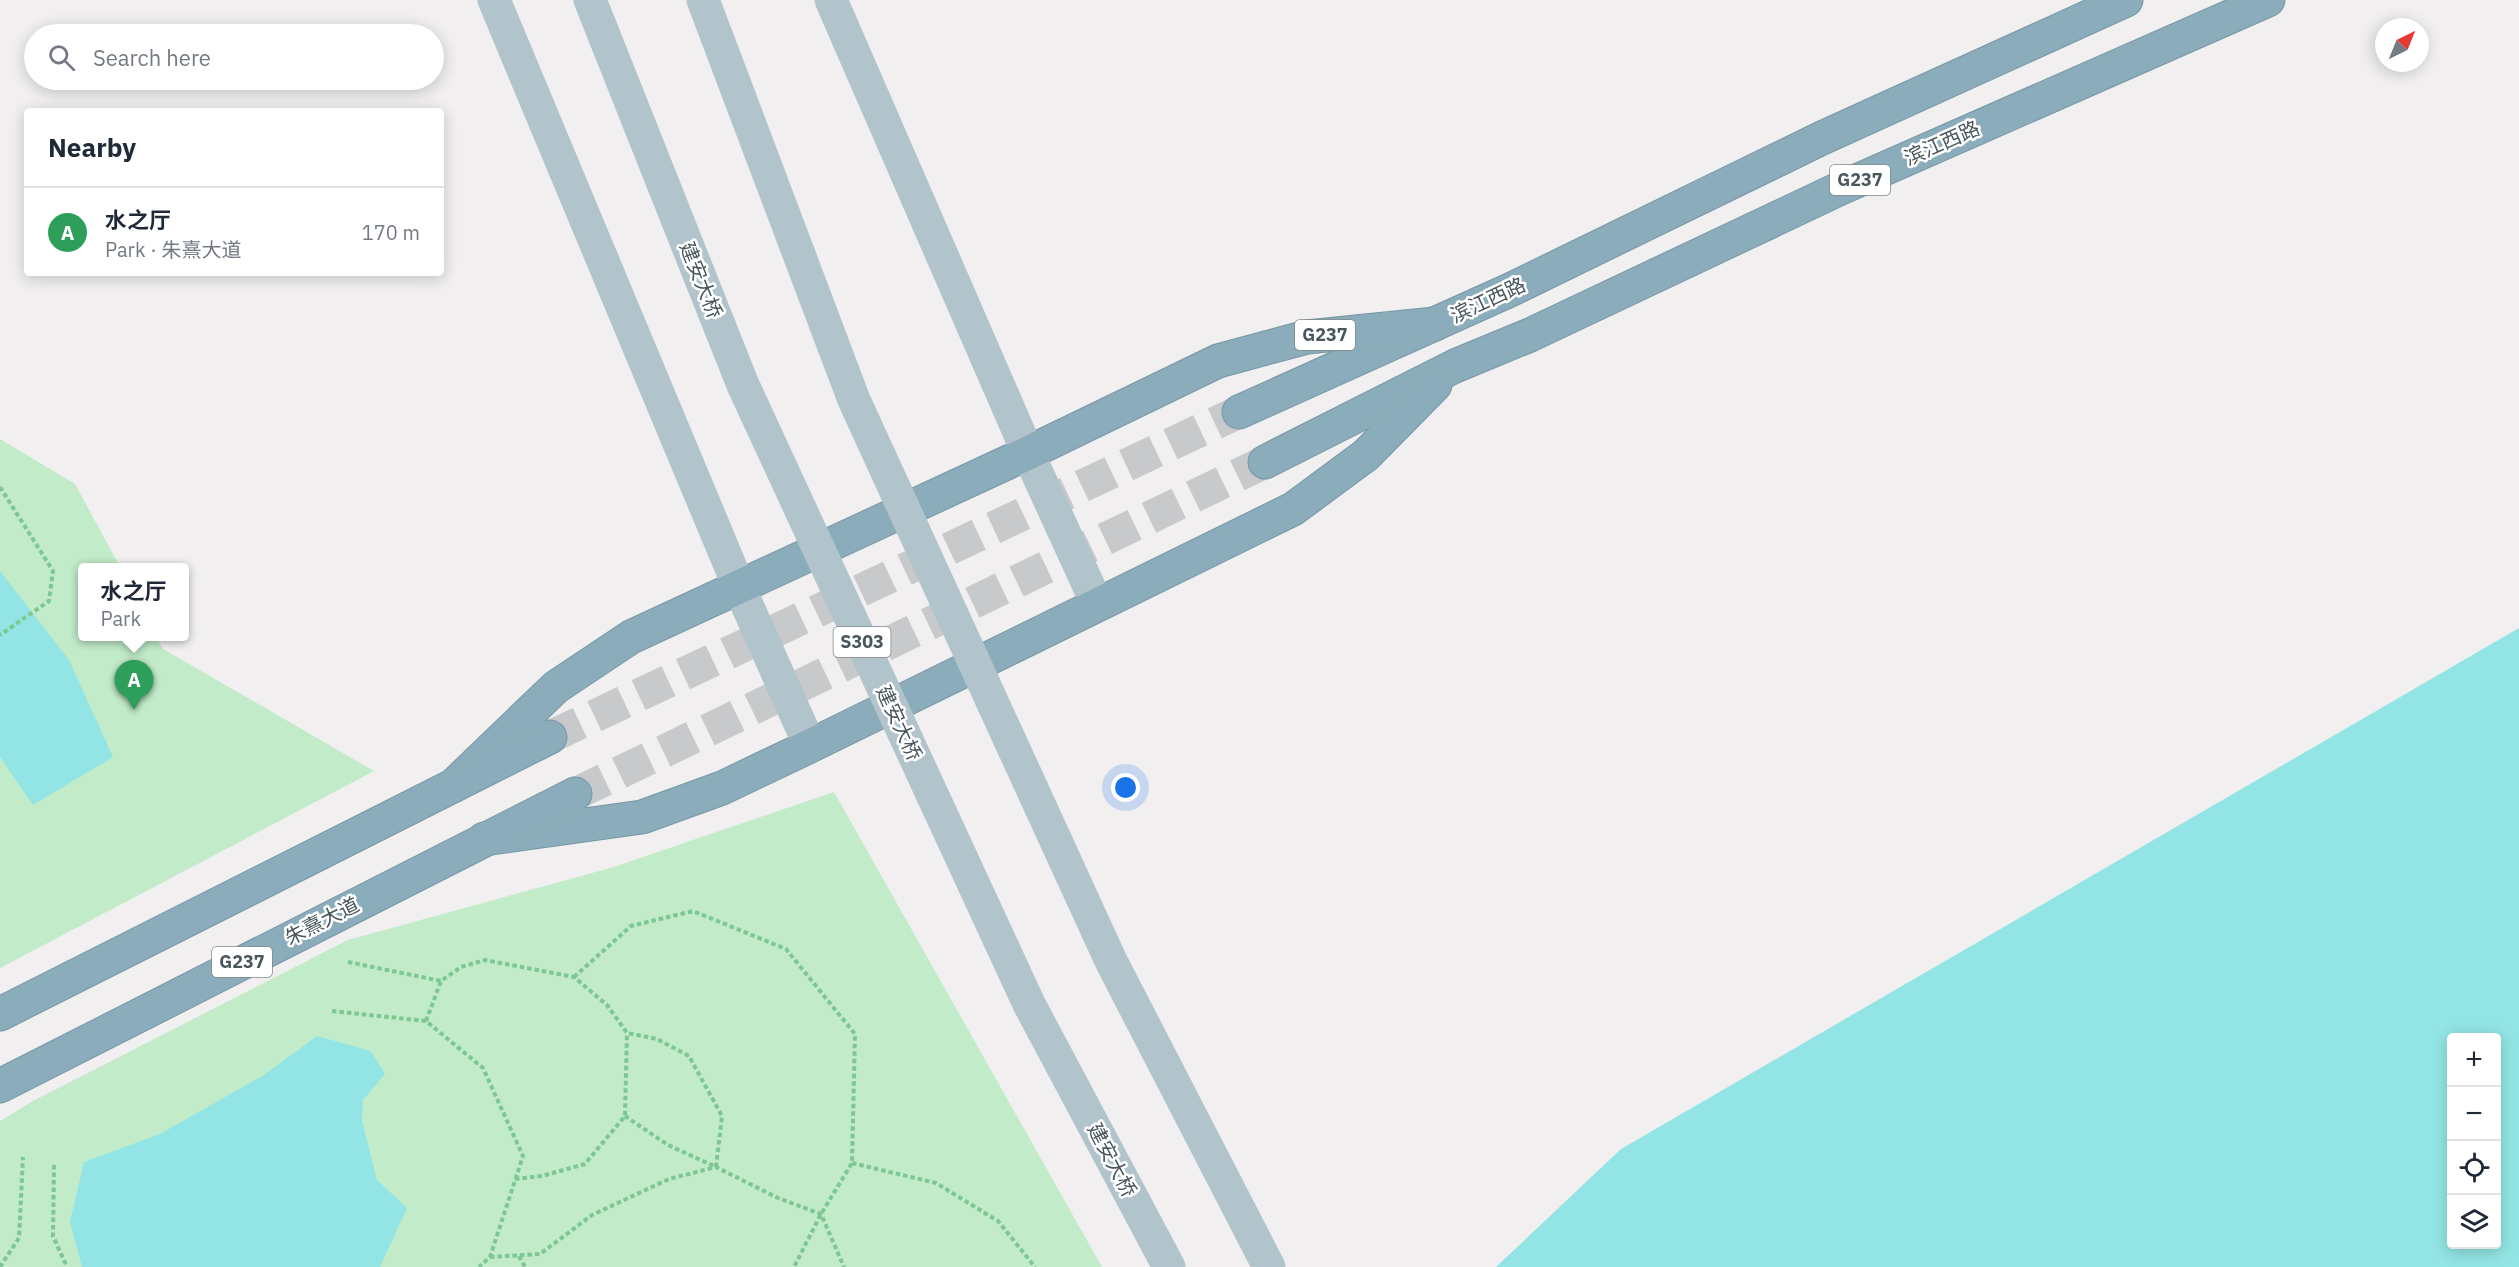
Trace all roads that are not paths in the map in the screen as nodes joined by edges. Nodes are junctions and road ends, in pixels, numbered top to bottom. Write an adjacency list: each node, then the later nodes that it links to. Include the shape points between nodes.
1 (494, 0): 12 (main road)
2 (590, 0): 21 (main road, 建安大桥 / S303, bridge, via 742,385 1029,1004)
3 (703, 0): 22 (main road, bridge, via 854,400 1112,961)
4 (831, 0): 10 (main road)
5 (2126, 0): 7 (highway, 滨江西路 / G237, via 1822,138)
6 (2268, 0): 8 (highway, 滨江西路 / G237, via 1843,187 1530,335)
7 (1435, 324): 8 (highway); 9 (highway, 滨江西路); 10 (highway, G237, via 1307,337 1218,361)
8 (1455, 366): 11 (highway, 滨江西路); 13 (highway, via 1366,455 1293,509)
9 (1239, 411)
10 (1028, 453): 12 (highway); 13 (main road)
11 (1265, 462)
12 (739, 586): 15 (main road); 16 (highway, via 631,637 556,687)
13 (1097, 604): 15 (highway)
14 (550, 737): 16 (highway)
15 (810, 746): 18 (highway, via 722,788 642,817)
16 (453, 786): 19 (highway)
17 (575, 794): 18 (highway, 朱熹大道)
18 (484, 838): 20 (highway, 朱熹大道 / G237)
19 (0, 1014)
20 (0, 1086)
21 (1169, 1267)
22 (1269, 1267)

